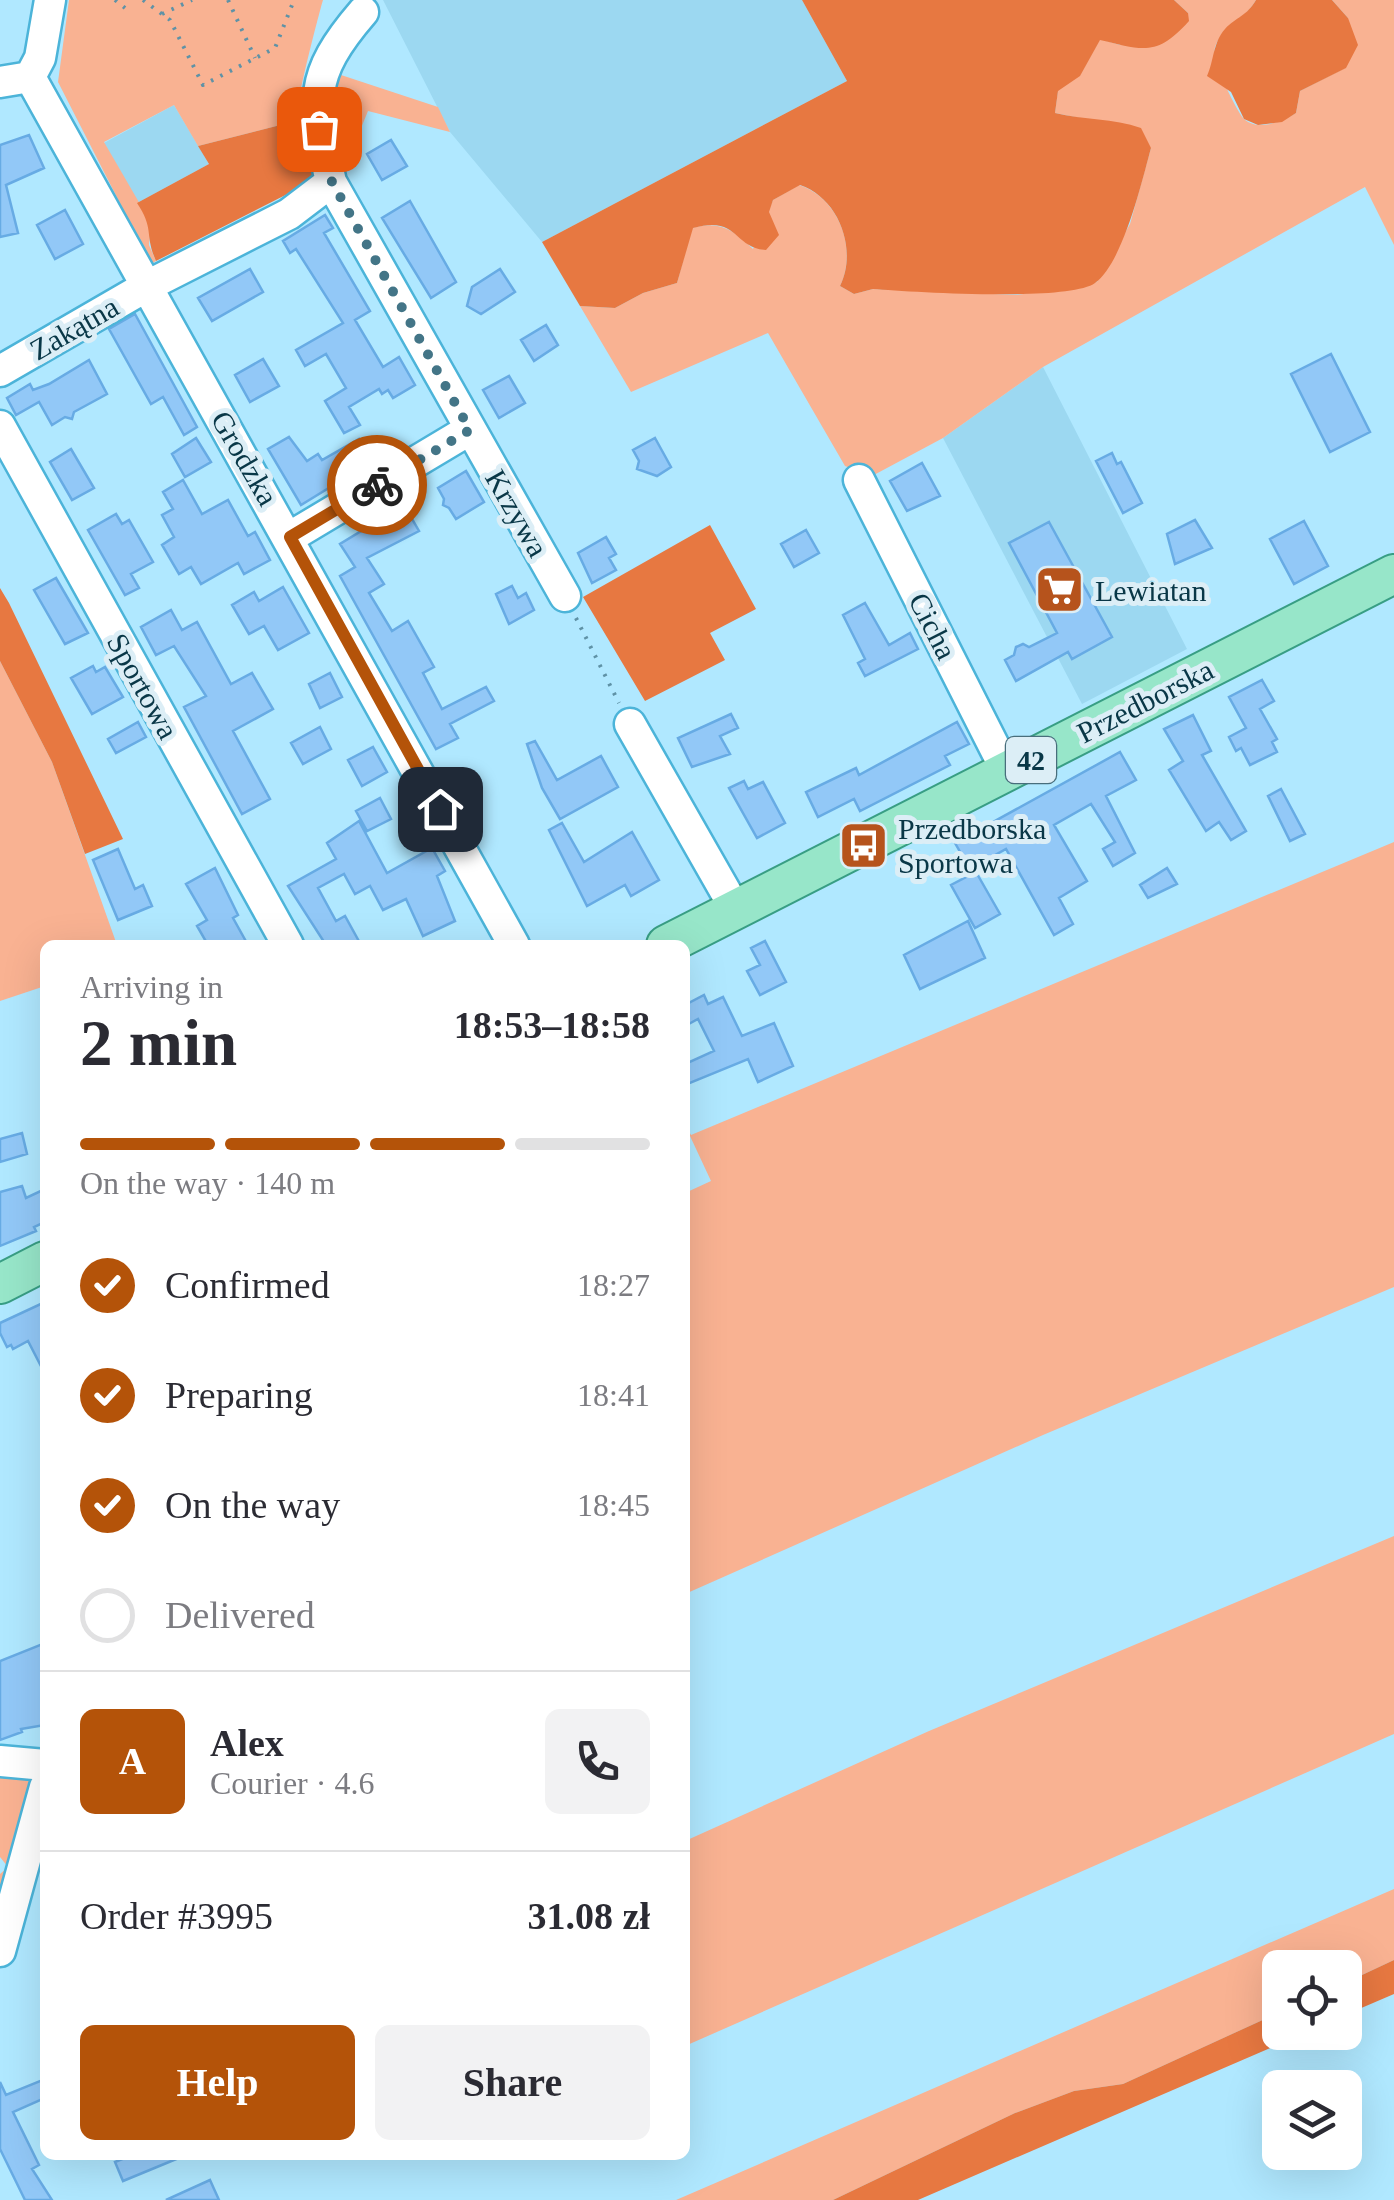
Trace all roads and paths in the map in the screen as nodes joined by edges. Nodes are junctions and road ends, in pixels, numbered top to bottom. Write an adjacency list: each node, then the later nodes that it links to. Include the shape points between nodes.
1 (50, 0): 11 (street)
2 (115, 0): 7 (path)
3 (142, 0): 9 (path)
4 (192, 0): 9 (path)
5 (228, 0): 10 (path)
6 (294, 0): 10 (path, via 275,48)
7 (125, 8)
8 (358, 10): 13 (street, Krzywa, via 320,77 316,111)
9 (162, 14): 10 (path, via 202,85)
10 (254, 58)
11 (30, 77): 12 (street); 14 (street, Grodzka)
12 (0, 82)
13 (332, 182): 14 (street, Zakątna, via 289,214); 17 (street, Krzywa)
14 (147, 286): 15 (street, Zakątna); 19 (street, Grodzka)
15 (0, 370)
16 (0, 426): 25 (street, Sportowa)
17 (470, 430): 19 (street); 21 (street, Krzywa)
18 (858, 480): 23 (street, Cicha)
19 (290, 537): 26 (street, Grodzka)
20 (1394, 574): 23 (main road, Przedborska / 42)
21 (565, 596): 22 (path)
22 (630, 724): 24 (street)
23 (1007, 772): 24 (main road, Przedborska / 42)
24 (736, 910): 27 (main road, Przedborska / 42)
25 (285, 940)
26 (511, 940)
27 (676, 940)
28 (40, 1264): 29 (main road)
29 (0, 1284)
30 (0, 1761): 31 (street)
31 (40, 1765)
32 (40, 1804): 33 (street)
33 (0, 1952)

